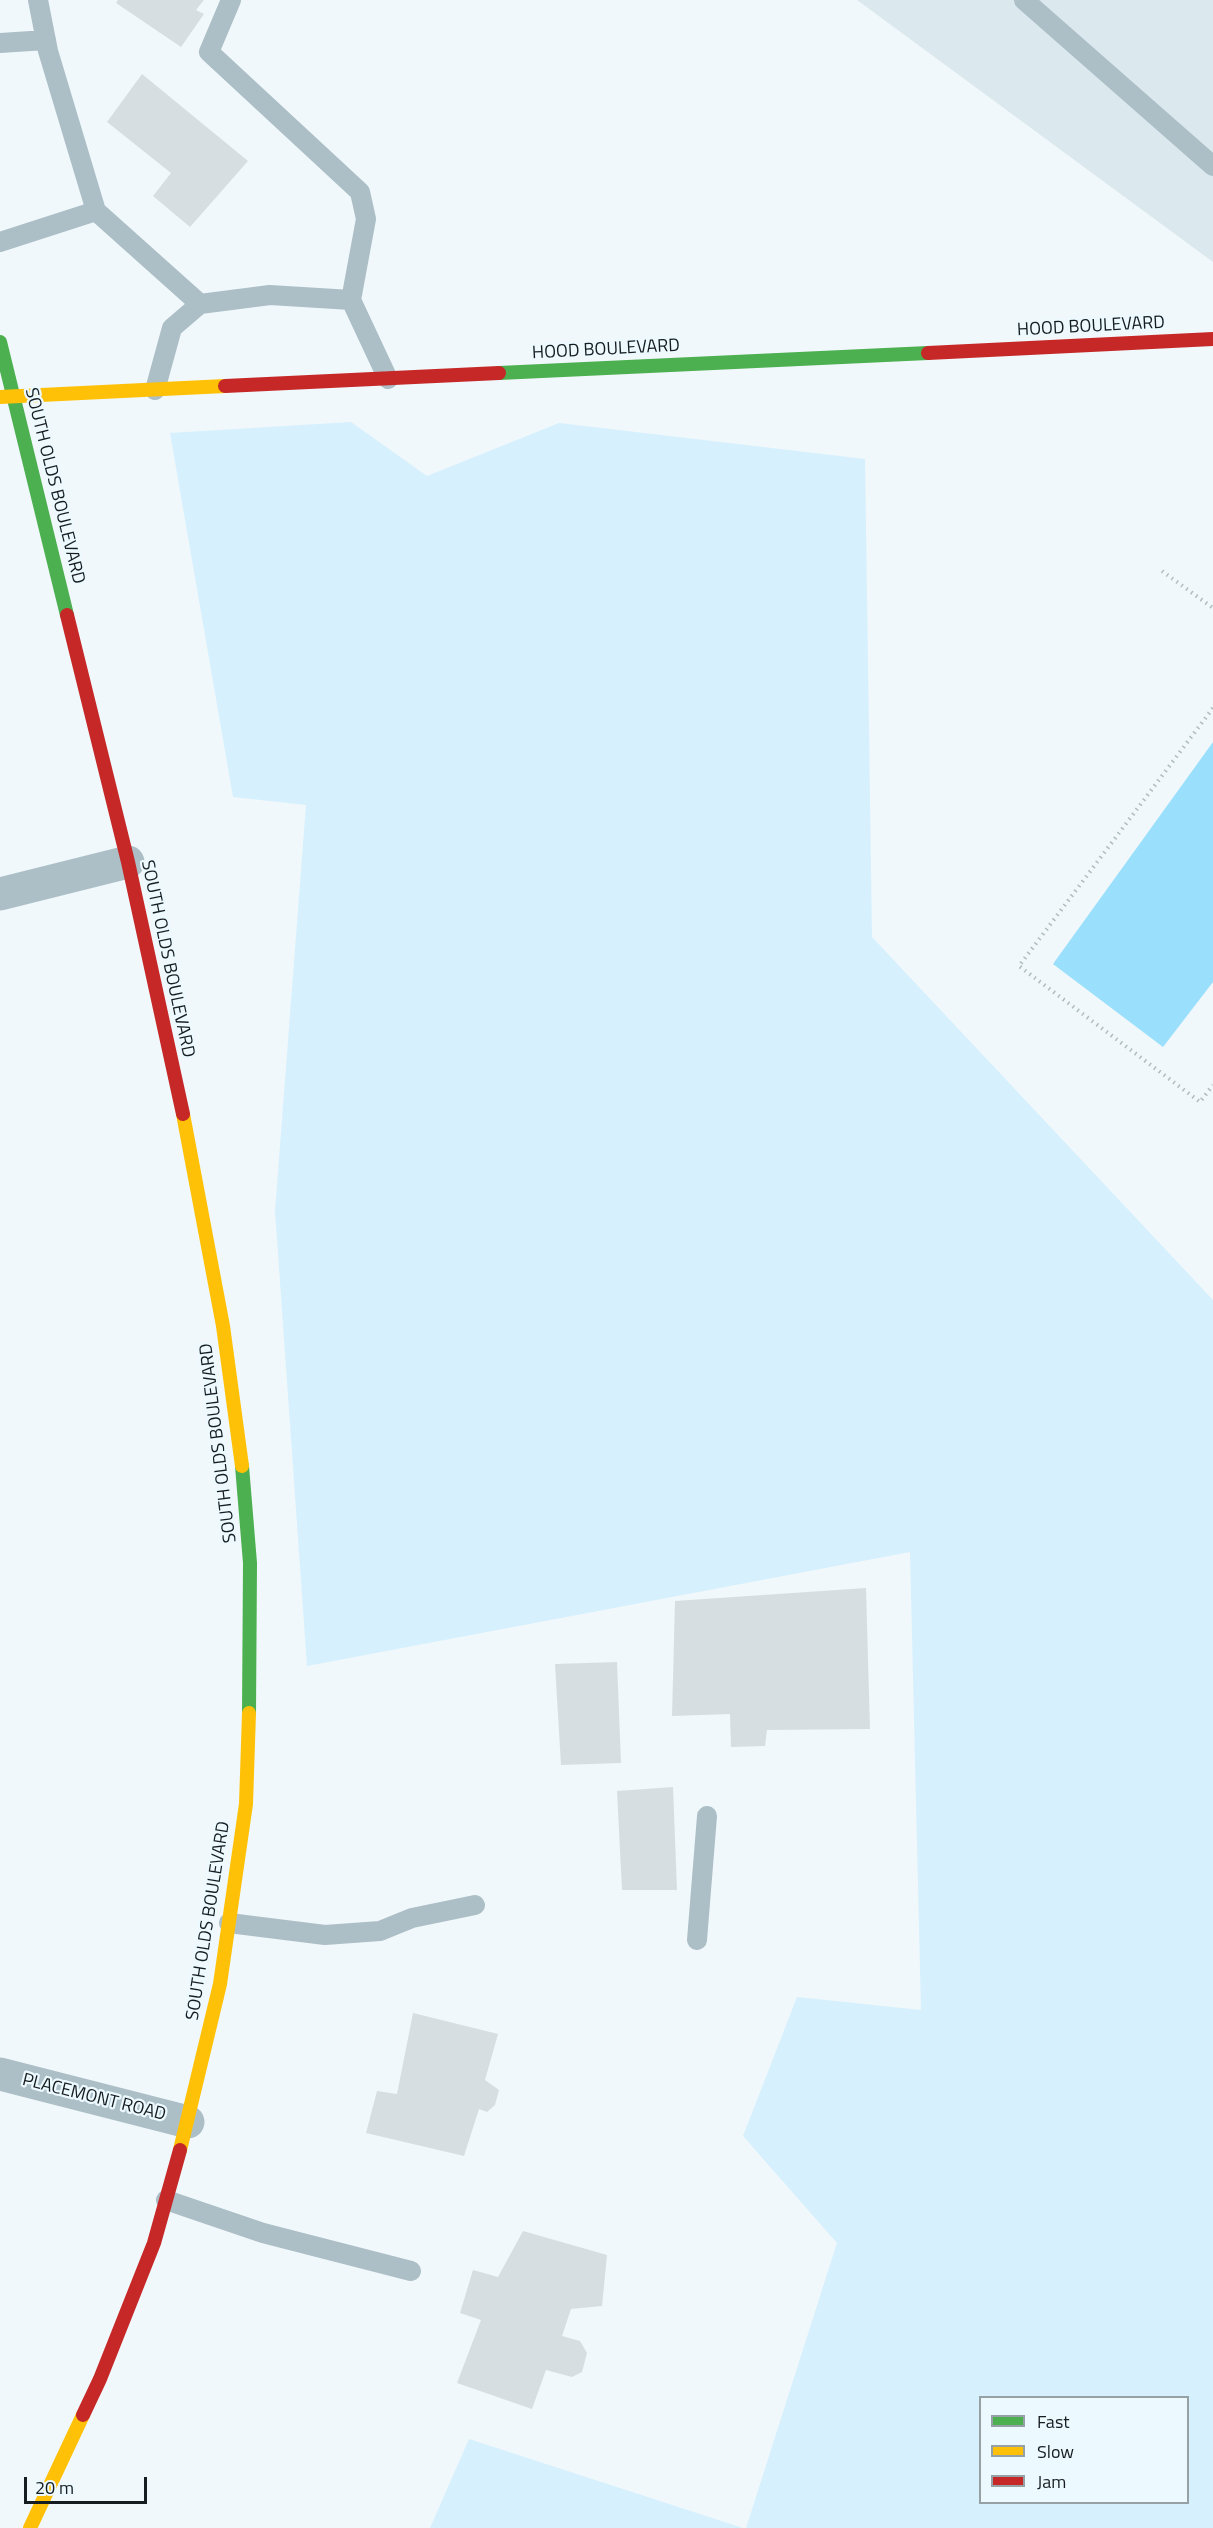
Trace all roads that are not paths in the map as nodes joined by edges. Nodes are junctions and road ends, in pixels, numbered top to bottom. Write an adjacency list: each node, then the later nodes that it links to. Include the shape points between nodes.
1 (38, 0): 4 (lane)
2 (231, 0): 9 (lane, via 209,52 360,192 366,219)
3 (1024, 0): 6 (lane)
4 (46, 40): 5 (lane); 7 (lane)
5 (0, 42)
6 (1213, 166)
7 (96, 211): 8 (lane); 10 (lane)
8 (0, 242)
9 (351, 300): 10 (lane, via 270,295); 13 (lane)
10 (200, 304): 14 (lane, via 172,328)
11 (1213, 339): 13 (street, HOOD BOULEVARD)
12 (0, 342): 15 (street, SOUTH OLDS BOULEVARD)
13 (388, 379): 14 (street, HOOD BOULEVARD)
14 (155, 390): 15 (street, HOOD BOULEVARD)
15 (7, 397): 16 (street, SOUTH OLDS BOULEVARD)
16 (128, 862): 17 (street); 20 (street, SOUTH OLDS BOULEVARD, via 194,1166 241,1449 250,1563 251,1648 246,1804)
17 (0, 894)
18 (707, 1816): 21 (lane)
19 (475, 1905): 20 (lane, via 412,1918 380,1931 325,1935)
20 (229, 1923): 23 (street, SOUTH OLDS BOULEVARD, via 220,1984)
21 (698, 1940)
22 (0, 2074): 23 (street, PLACEMONT ROAD)
23 (189, 2122): 24 (street, SOUTH OLDS BOULEVARD)
24 (166, 2200): 25 (lane, via 263,2233); 26 (street, SOUTH OLDS BOULEVARD, via 154,2243 100,2379)
25 (411, 2271)
26 (30, 2528)

